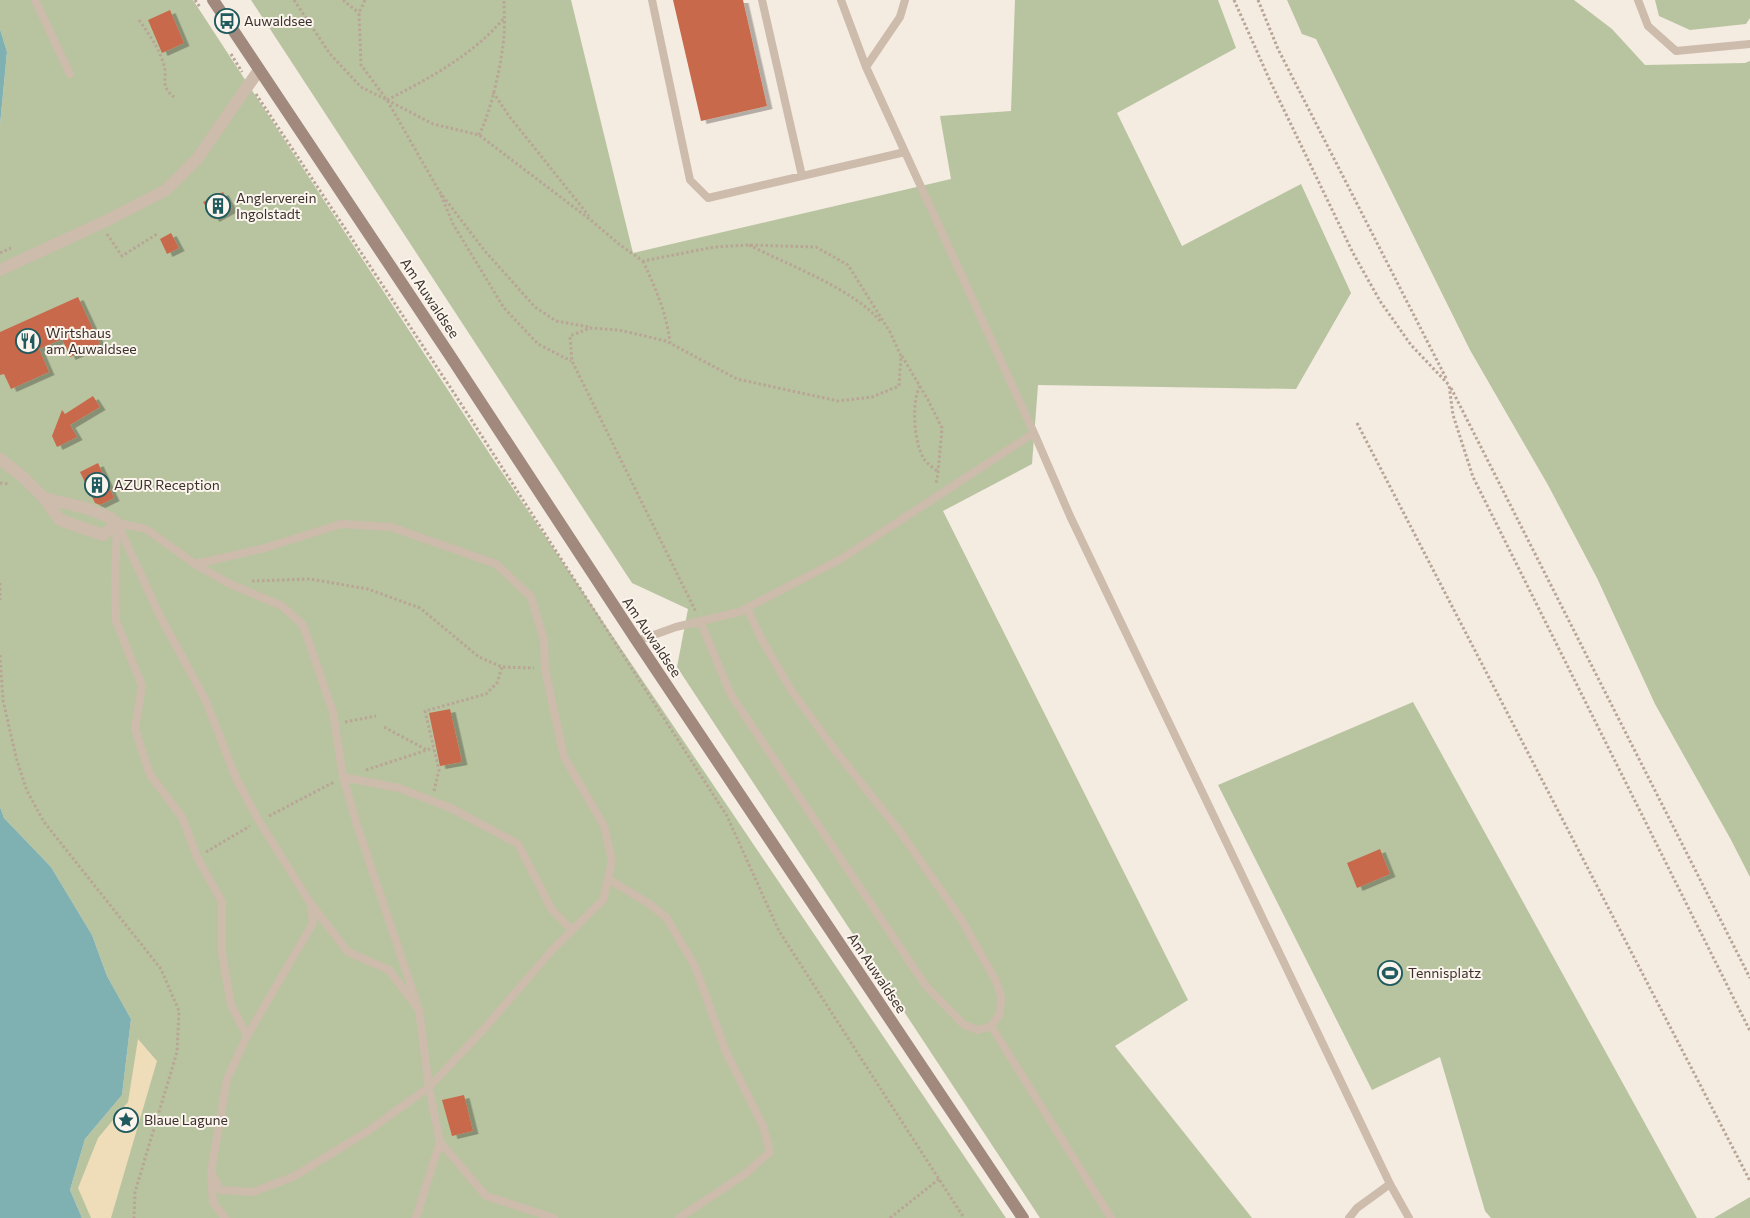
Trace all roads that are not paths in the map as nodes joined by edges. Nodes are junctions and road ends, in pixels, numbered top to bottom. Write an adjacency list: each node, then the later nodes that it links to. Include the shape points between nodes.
1 (35, 0): 11 (lane)
2 (213, 0): 10 (street, Am Auwaldsee)
3 (652, 0): 13 (lane, via 690,180 708,198)
4 (762, 0): 13 (lane)
5 (842, 0): 9 (lane)
6 (906, 0): 9 (lane, via 900,17)
7 (1638, 0): 8 (lane, via 1648,26 1676,51)
8 (1750, 44)
9 (866, 67): 12 (lane)
10 (259, 70): 14 (street, via 198,159 166,190); 22 (street, Am Auwaldsee)
11 (70, 74)
12 (905, 152): 13 (lane); 15 (lane)
13 (802, 176)
14 (0, 270)
15 (1034, 433): 20 (lane, via 841,559); 33 (lane)
16 (0, 459): 17 (street)
17 (44, 498): 18 (street, via 86,508); 18 (street, via 60,520 103,535)
18 (114, 520): 19 (lane, via 146,529); 25 (lane, via 161,618 206,701 236,778); 29 (lane, via 116,621 142,686 135,729 150,775 182,818 197,857 222,902 222,953 230,1005)
19 (195, 564): 23 (lane, via 228,583 282,606 303,625 333,712); 24 (lane, via 265,548 341,524 391,527 496,564 531,597 544,640 545,669 564,756 604,826 612,861)
20 (747, 608): 21 (lane); 28 (lane, via 791,690 901,833 961,919 996,981 1001,998 1000,1014)
21 (700, 621): 22 (lane); 28 (lane, via 731,694 926,986 964,1025 978,1030)
22 (636, 641): 38 (street, Am Auwaldsee)
23 (343, 777): 26 (lane, via 398,788 430,800 518,844 552,910); 27 (lane)
24 (608, 879): 26 (lane, via 603,900); 37 (lane, via 666,917 696,966 726,1052 763,1126 770,1152 745,1174)
25 (311, 904): 27 (lane, via 348,952 389,970); 29 (lane, via 314,924)
26 (572, 930): 30 (lane)
27 (419, 1010): 30 (lane)
28 (991, 1026): 39 (lane)
29 (247, 1036): 32 (lane, via 227,1080)
30 (429, 1087): 31 (lane); 32 (lane, via 371,1129 295,1176 253,1192 220,1190)
31 (440, 1142): 35 (lane); 36 (lane, via 486,1196)
32 (211, 1172): 34 (lane, via 213,1202)
33 (1390, 1184): 40 (lane); 41 (lane)
34 (225, 1218)
35 (416, 1218)
36 (554, 1218)
37 (679, 1218)
38 (1023, 1218)
39 (1111, 1218)
40 (1349, 1218)
41 (1409, 1218)

